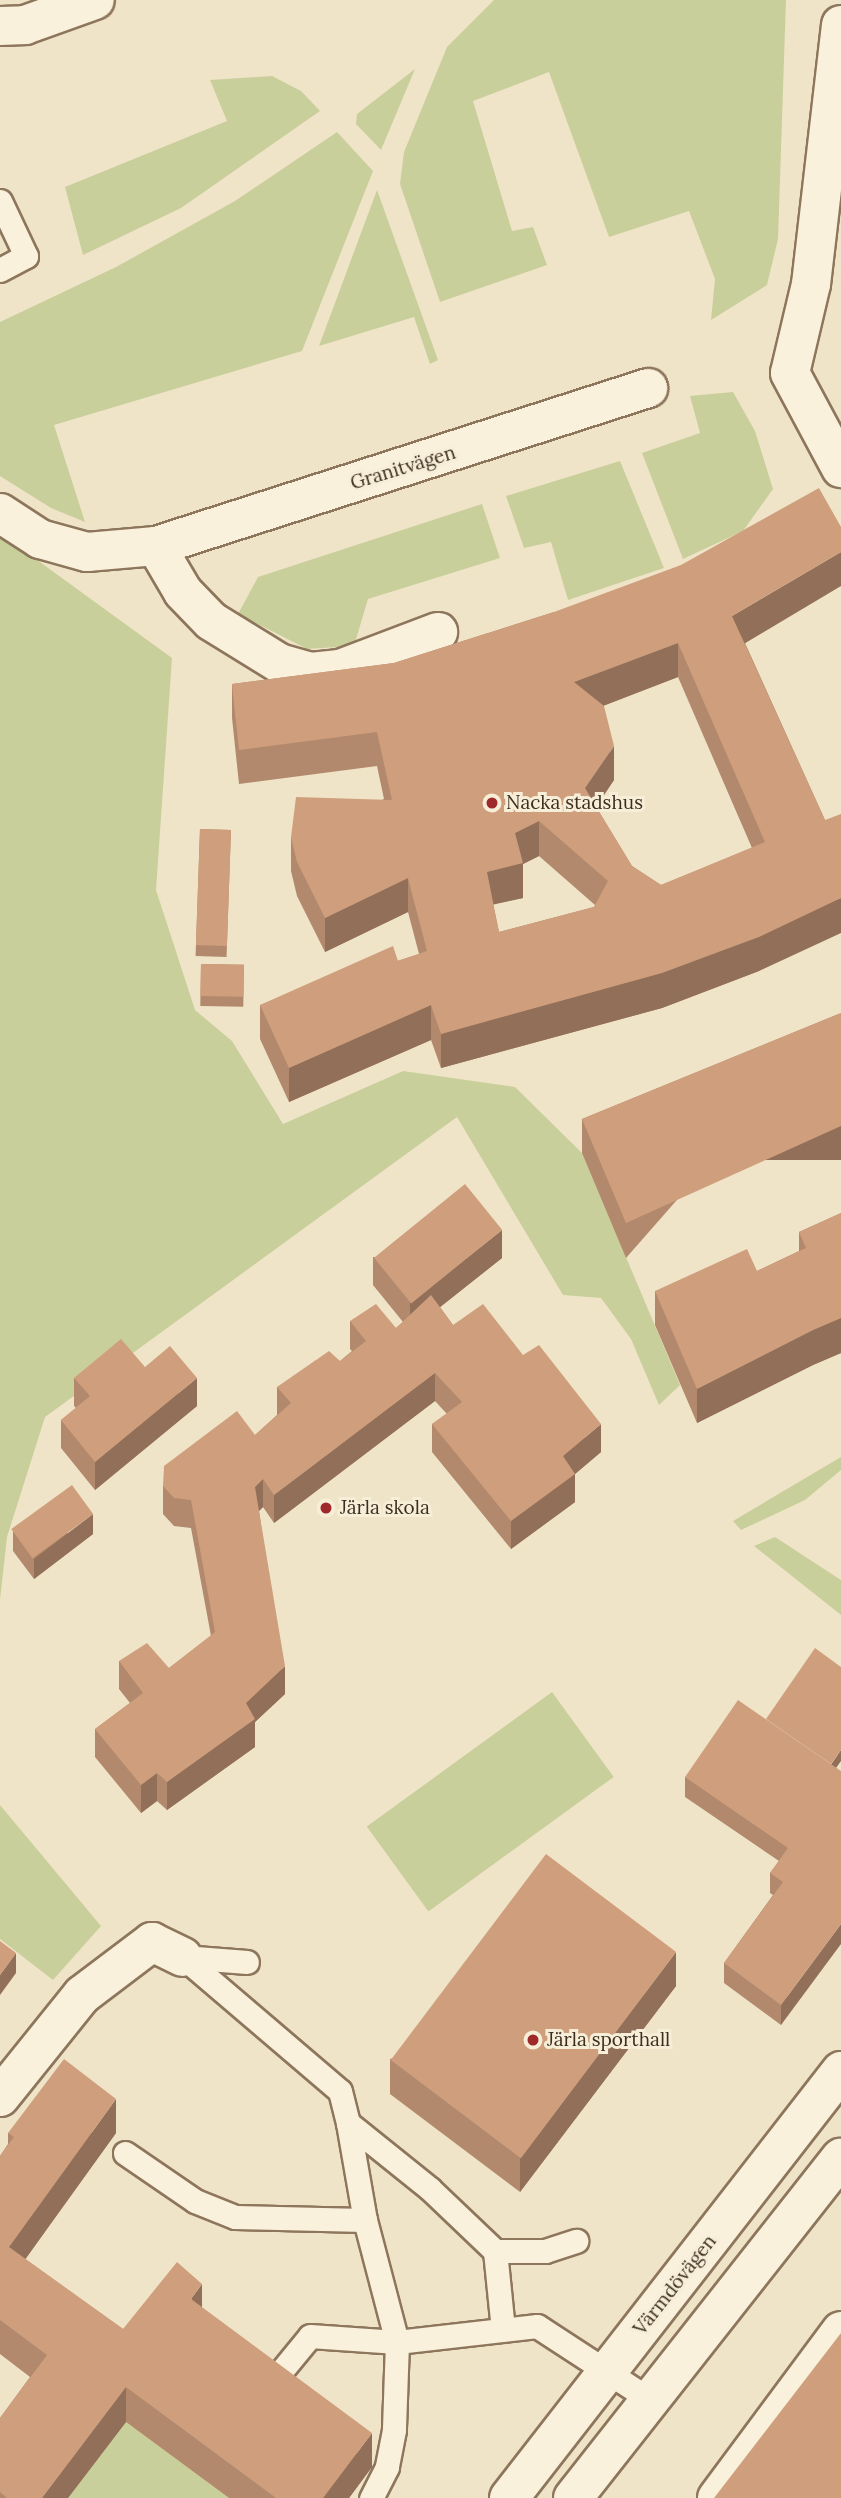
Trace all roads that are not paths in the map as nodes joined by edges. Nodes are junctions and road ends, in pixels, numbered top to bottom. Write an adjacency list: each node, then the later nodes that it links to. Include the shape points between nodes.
1 (95, 0): 3 (street, via 25,25)
2 (841, 25): 5 (street)
3 (0, 26)
4 (0, 201): 6 (lane, via 26,256)
5 (831, 222): 8 (street, via 790,373)
6 (0, 270)
7 (649, 388): 10 (street, Granitvägen)
8 (841, 468)
9 (0, 513): 10 (street, Granitvägen, via 40,539 87,552)
10 (156, 545): 11 (street, via 183,592 211,621 279,663 311,672 341,669)
11 (438, 632)
12 (183, 1957): 13 (lane); 15 (street, via 152,1942 112,1972 82,1995); 16 (lane, via 340,2091)
13 (247, 1962)
14 (841, 2071): 25 (street, Värmdövägen)
15 (0, 2097)
16 (348, 2123): 19 (lane); 21 (lane, via 430,2189)
17 (125, 2153): 19 (lane, via 195,2201 235,2217)
18 (841, 2158): 27 (street)
19 (365, 2220): 24 (lane)
20 (576, 2241): 21 (lane, via 545,2251)
21 (495, 2251): 22 (lane)
22 (503, 2330): 24 (lane); 25 (lane, via 537,2326)
23 (841, 2331): 31 (street)
24 (397, 2342): 26 (lane, via 310,2336); 28 (lane, via 394,2430 387,2467)
25 (609, 2371): 27 (lane); 29 (street, Värmdövägen)
26 (278, 2375)
27 (652, 2401): 30 (street)
28 (371, 2498)
29 (509, 2498)
30 (573, 2498)
31 (717, 2498)

